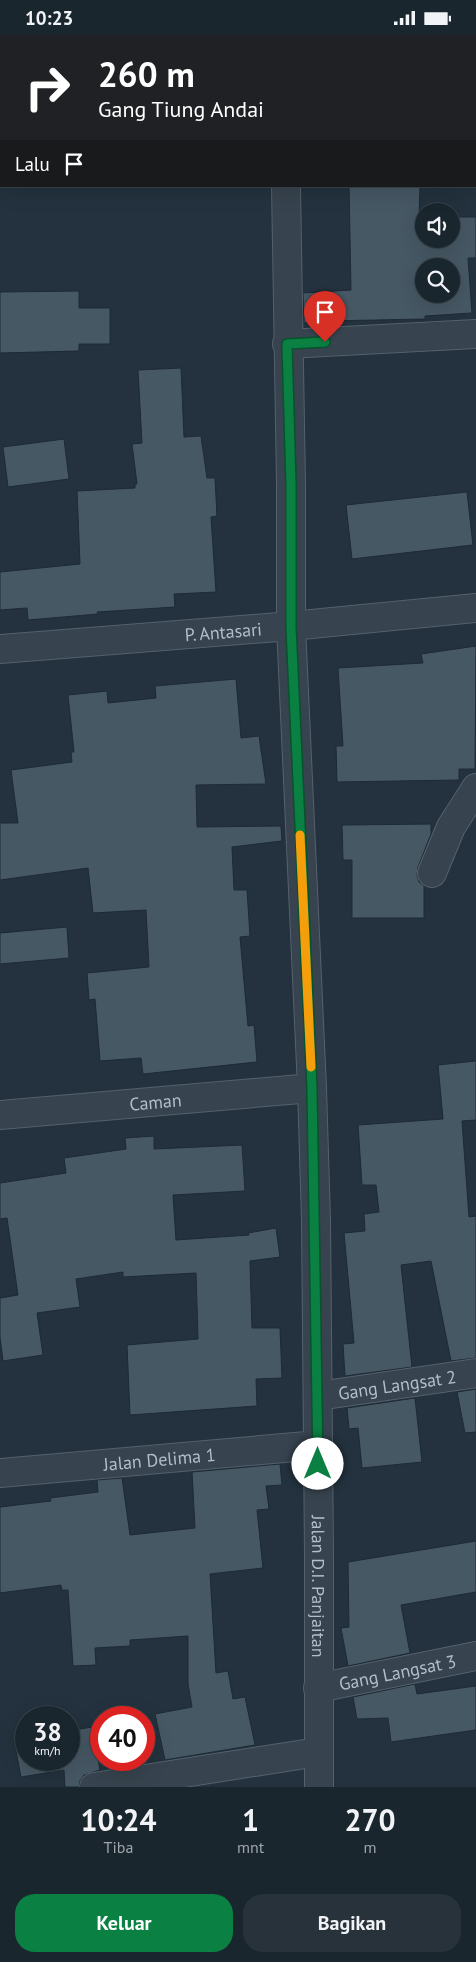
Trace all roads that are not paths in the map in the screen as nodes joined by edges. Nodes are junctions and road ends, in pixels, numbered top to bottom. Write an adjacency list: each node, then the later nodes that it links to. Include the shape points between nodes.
1 (286, 187): 3 (street, Jalan D.I. Panjaitan)
2 (476, 334): 3 (street)
3 (287, 344): 5 (street, Jalan D.I. Panjaitan)
4 (476, 608): 5 (street, P. Antasari)
5 (291, 627): 6 (street, P. Antasari); 9 (street, Jalan D.I. Panjaitan)
6 (0, 649)
7 (476, 789): 8 (street, via 451,827)
8 (432, 873)
9 (312, 1088): 10 (street, Caman); 12 (street, Jalan D.I. Panjaitan)
10 (0, 1115)
11 (476, 1373): 12 (street, Gang Langsat 2)
12 (318, 1396): 13 (street, Jalan D.I. Panjaitan)
13 (318, 1445): 14 (street, Jalan Delima 1); 16 (street, Jalan D.I. Panjaitan)
14 (0, 1473)
15 (476, 1657): 16 (street, Gang Langsat 3)
16 (318, 1687): 17 (street, Jalan D.I. Panjaitan)
17 (318, 1752): 18 (street); 19 (street, Jalan D.I. Panjaitan)
18 (94, 1787)
19 (319, 1787)

